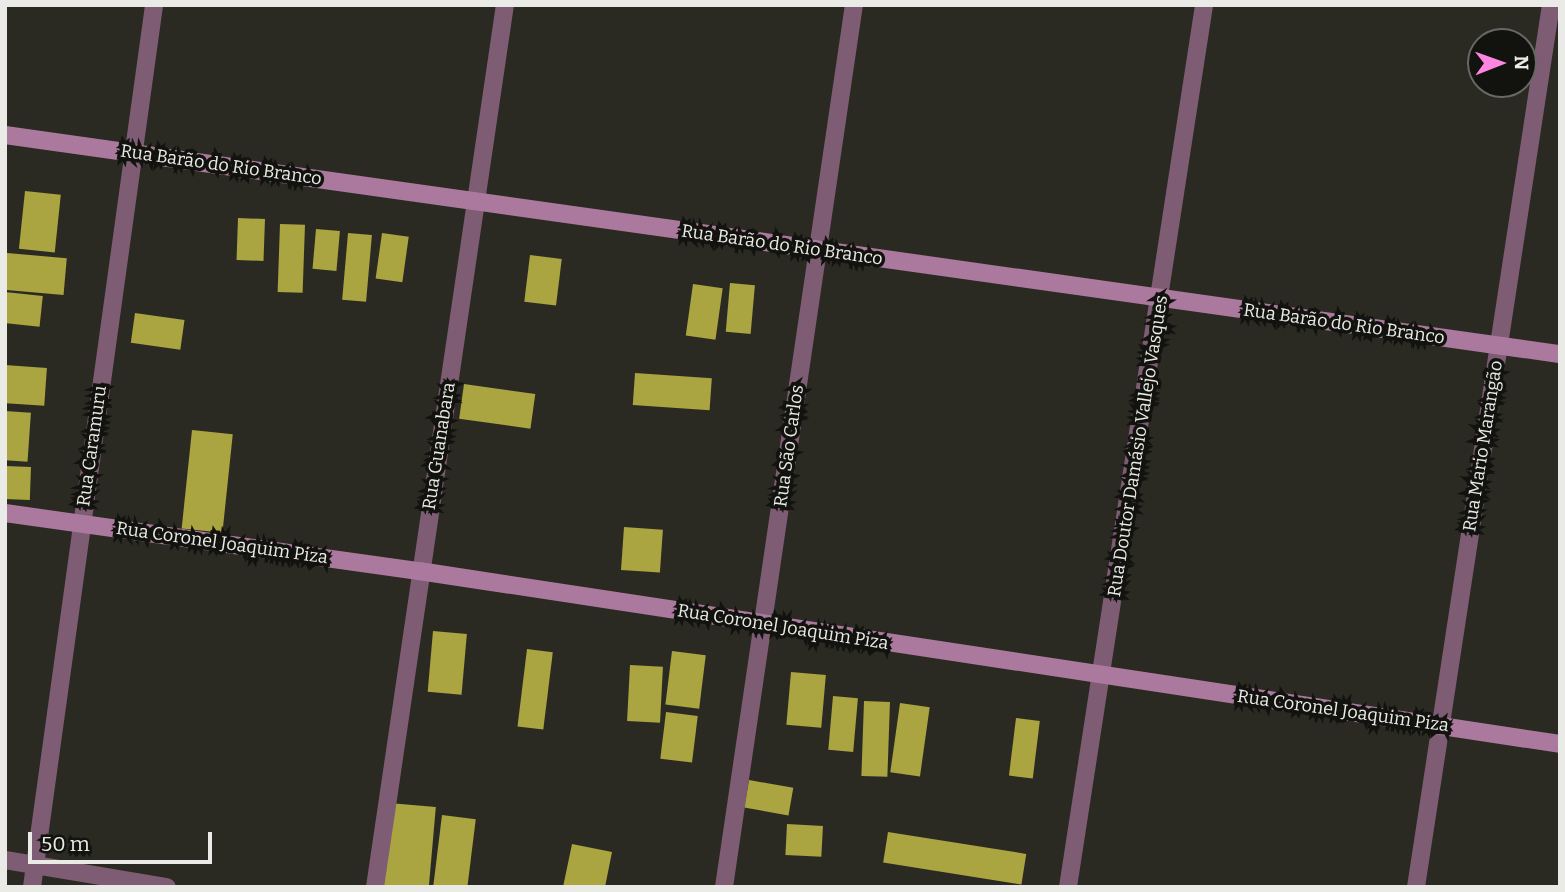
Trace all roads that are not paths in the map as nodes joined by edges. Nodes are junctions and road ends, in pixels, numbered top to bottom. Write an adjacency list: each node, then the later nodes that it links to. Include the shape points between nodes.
1 (154, 5): 7 (street, Rua Caramuru)
2 (505, 5): 8 (street, Rua Guanabara)
3 (855, 5): 9 (street, Rua São Carlos)
4 (1204, 5): 10 (street, Rua Doutor Damásio Vallejo Vasques)
5 (1551, 5): 11 (street, Rua Mario Marangão)
6 (5, 135): 7 (main road, Rua Barão do Rio Branco)
7 (133, 152): 8 (main road, Rua Barão do Rio Branco); 14 (street, Rua Caramuru)
8 (477, 202): 9 (main road, Rua Barão do Rio Branco); 15 (street, Rua Guanabara)
9 (819, 250): 10 (main road, Rua Barão do Rio Branco); 16 (street, Rua São Carlos)
10 (1161, 299): 11 (main road, Rua Barão do Rio Branco); 17 (street, Rua Doutor Damásio Vallejo Vasques)
11 (1499, 346): 12 (main road, Rua Barão do Rio Branco); 18 (street, Rua Mario Marangão)
12 (1560, 354)
13 (5, 513): 14 (main road, Rua Coronel Joaquim Piza)
14 (81, 523): 15 (main road, Rua Coronel Joaquim Piza); 21 (street, Rua Caramuru)
15 (419, 571): 16 (main road, Rua Coronel Joaquim Piza); 24 (street, Rua Guanabara)
16 (763, 625): 17 (main road, Rua Coronel Joaquim Piza); 25 (street, Rua São Carlos)
17 (1102, 676): 18 (main road, Rua Coronel Joaquim Piza); 26 (street, Rua Doutor Damásio Vallejo Vasques)
18 (1440, 726): 19 (main road, Rua Coronel Joaquim Piza); 27 (street, Rua Mario Marangão)
19 (1560, 744)
20 (5, 860): 21 (street)
21 (35, 865): 22 (street, Rua Caramuru); 23 (street)
22 (32, 887)
23 (167, 887)
24 (375, 887)
25 (724, 887)
26 (1068, 887)
27 (1416, 887)

